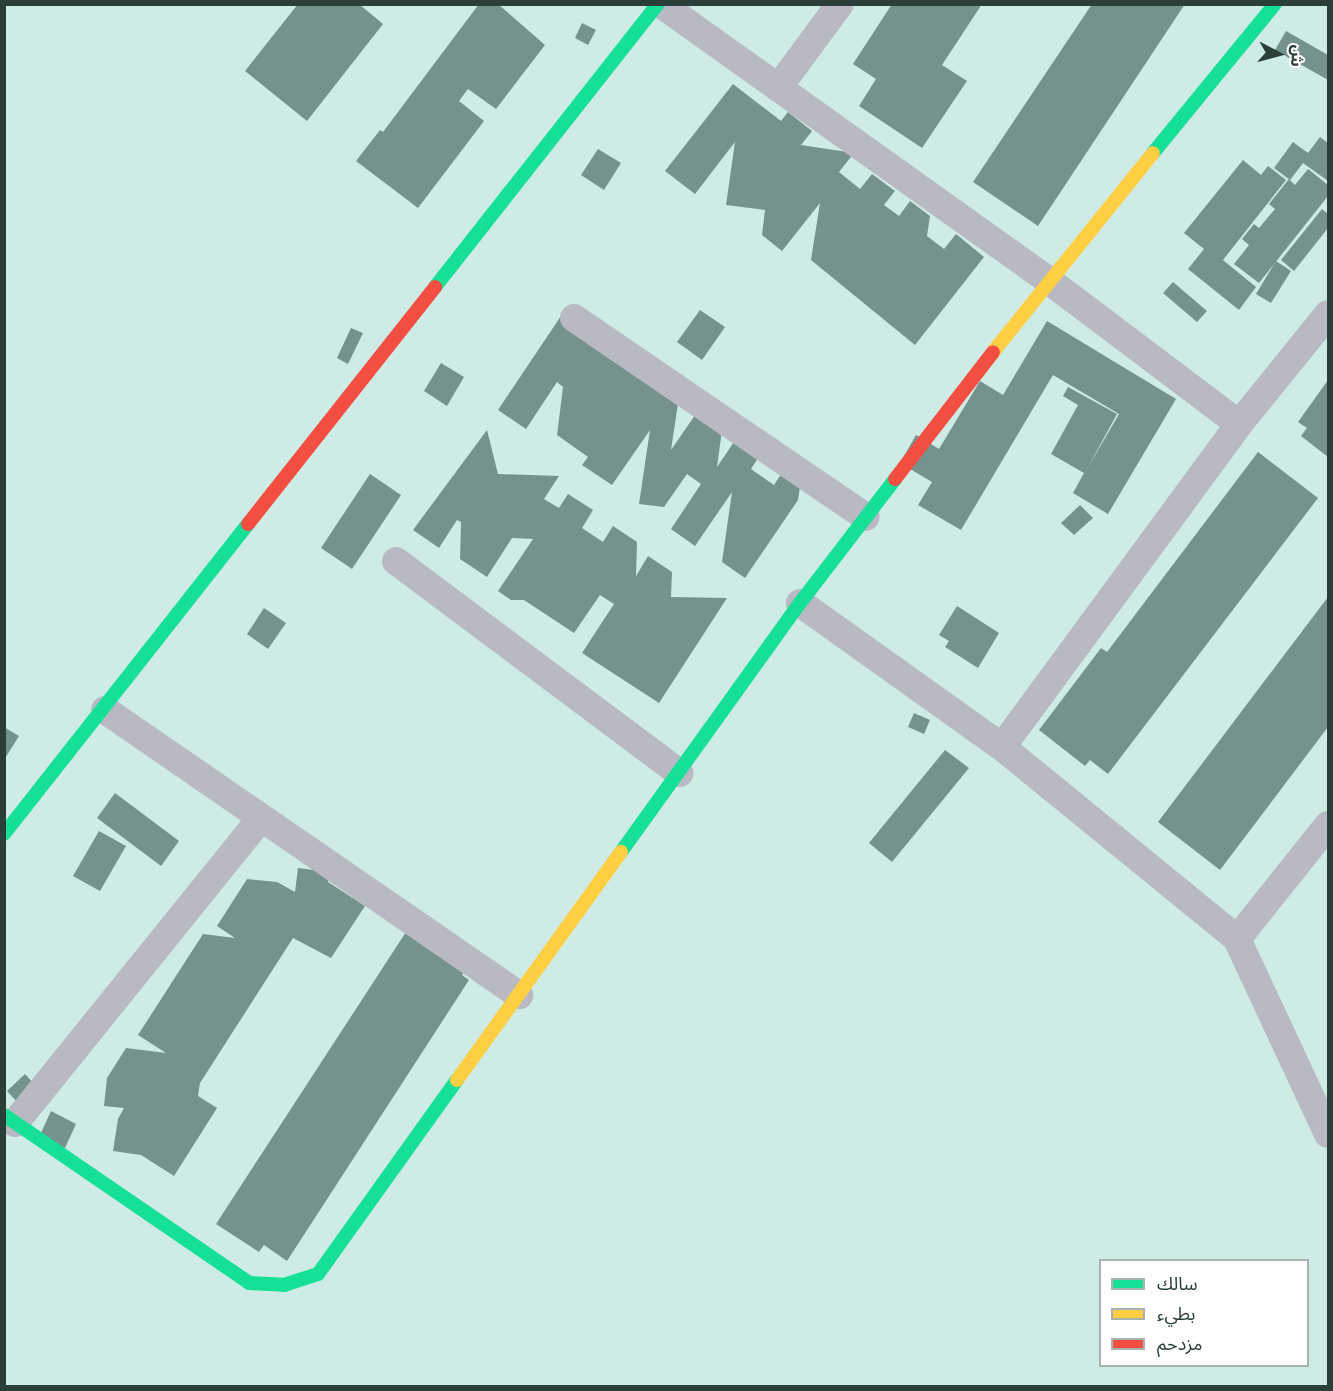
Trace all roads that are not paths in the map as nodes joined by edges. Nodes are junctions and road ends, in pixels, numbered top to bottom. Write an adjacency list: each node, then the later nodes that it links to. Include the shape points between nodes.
1 (659, 4): 4 (street); 12 (street)
2 (840, 4): 4 (street)
3 (1275, 4): 5 (street)
4 (778, 88): 5 (street)
5 (1048, 280): 8 (street); 9 (street)
6 (1329, 314): 8 (street)
7 (574, 318): 9 (street)
8 (1239, 424): 13 (street)
9 (866, 517): 11 (street)
10 (396, 561): 14 (street)
11 (800, 603): 13 (street); 14 (street)
12 (105, 710): 15 (street); 17 (street)
13 (1002, 747): 18 (street)
14 (679, 773): 19 (street)
15 (261, 818): 19 (street); 20 (street)
16 (1329, 825): 18 (street)
17 (4, 834)
18 (1237, 939): 21 (street)
19 (519, 995): 20 (street, via 318,1274 284,1285 249,1283)
20 (10, 1119)
21 (1329, 1134)

